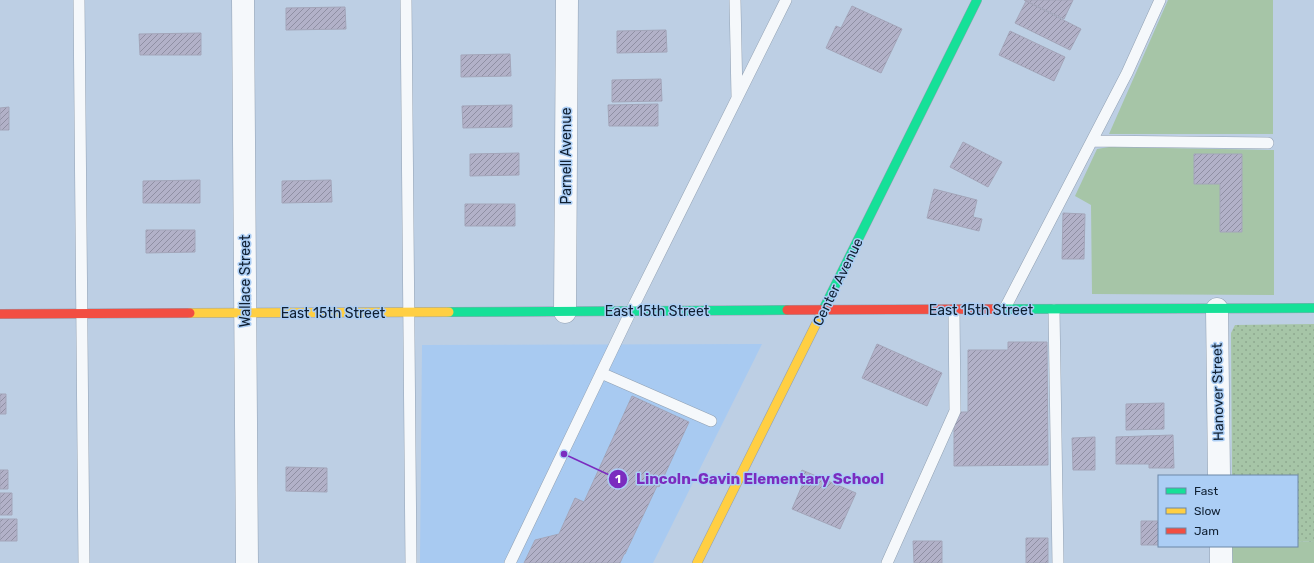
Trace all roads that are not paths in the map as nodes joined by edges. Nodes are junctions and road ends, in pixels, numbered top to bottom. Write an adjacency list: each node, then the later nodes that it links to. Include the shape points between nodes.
1 (79, 0): 23 (lane)
2 (243, 0): 21 (street, Wallace Street)
3 (406, 0): 19 (lane)
4 (567, 0): 20 (street, Parnell Avenue)
5 (735, 0): 9 (lane)
6 (786, 0): 9 (lane)
7 (977, 0): 18 (street, Center Avenue)
8 (1160, 0): 10 (lane)
9 (737, 99): 17 (lane)
10 (1092, 141): 11 (lane); 15 (lane)
11 (1268, 143)
12 (1314, 308): 13 (street, East 15th Street)
13 (1217, 309): 16 (street, East 15th Street); 26 (street, Hanover Street)
14 (954, 310): 15 (street, East 15th Street); 18 (street, East 15th Street); 33 (lane, via 955,411)
15 (1004, 310): 16 (street, East 15th Street)
16 (1054, 310): 34 (lane)
17 (631, 311): 18 (street, East 15th Street); 20 (street, East 15th Street); 24 (lane)
18 (824, 311): 32 (street, Center Avenue)
19 (407, 312): 20 (street, East 15th Street); 21 (street, East 15th Street); 30 (lane)
20 (565, 312)
21 (245, 313): 23 (street, East 15th Street); 29 (street, Wallace Street)
22 (0, 314): 23 (street, East 15th Street)
23 (82, 314): 28 (lane)
24 (601, 374): 25 (lane); 31 (lane)
25 (711, 422)
26 (1220, 475)
27 (1220, 547): 35 (street)
28 (84, 563)
29 (247, 563)
30 (411, 563)
31 (510, 563)
32 (697, 563)
33 (887, 563)
34 (1058, 563)
35 (1221, 563)

